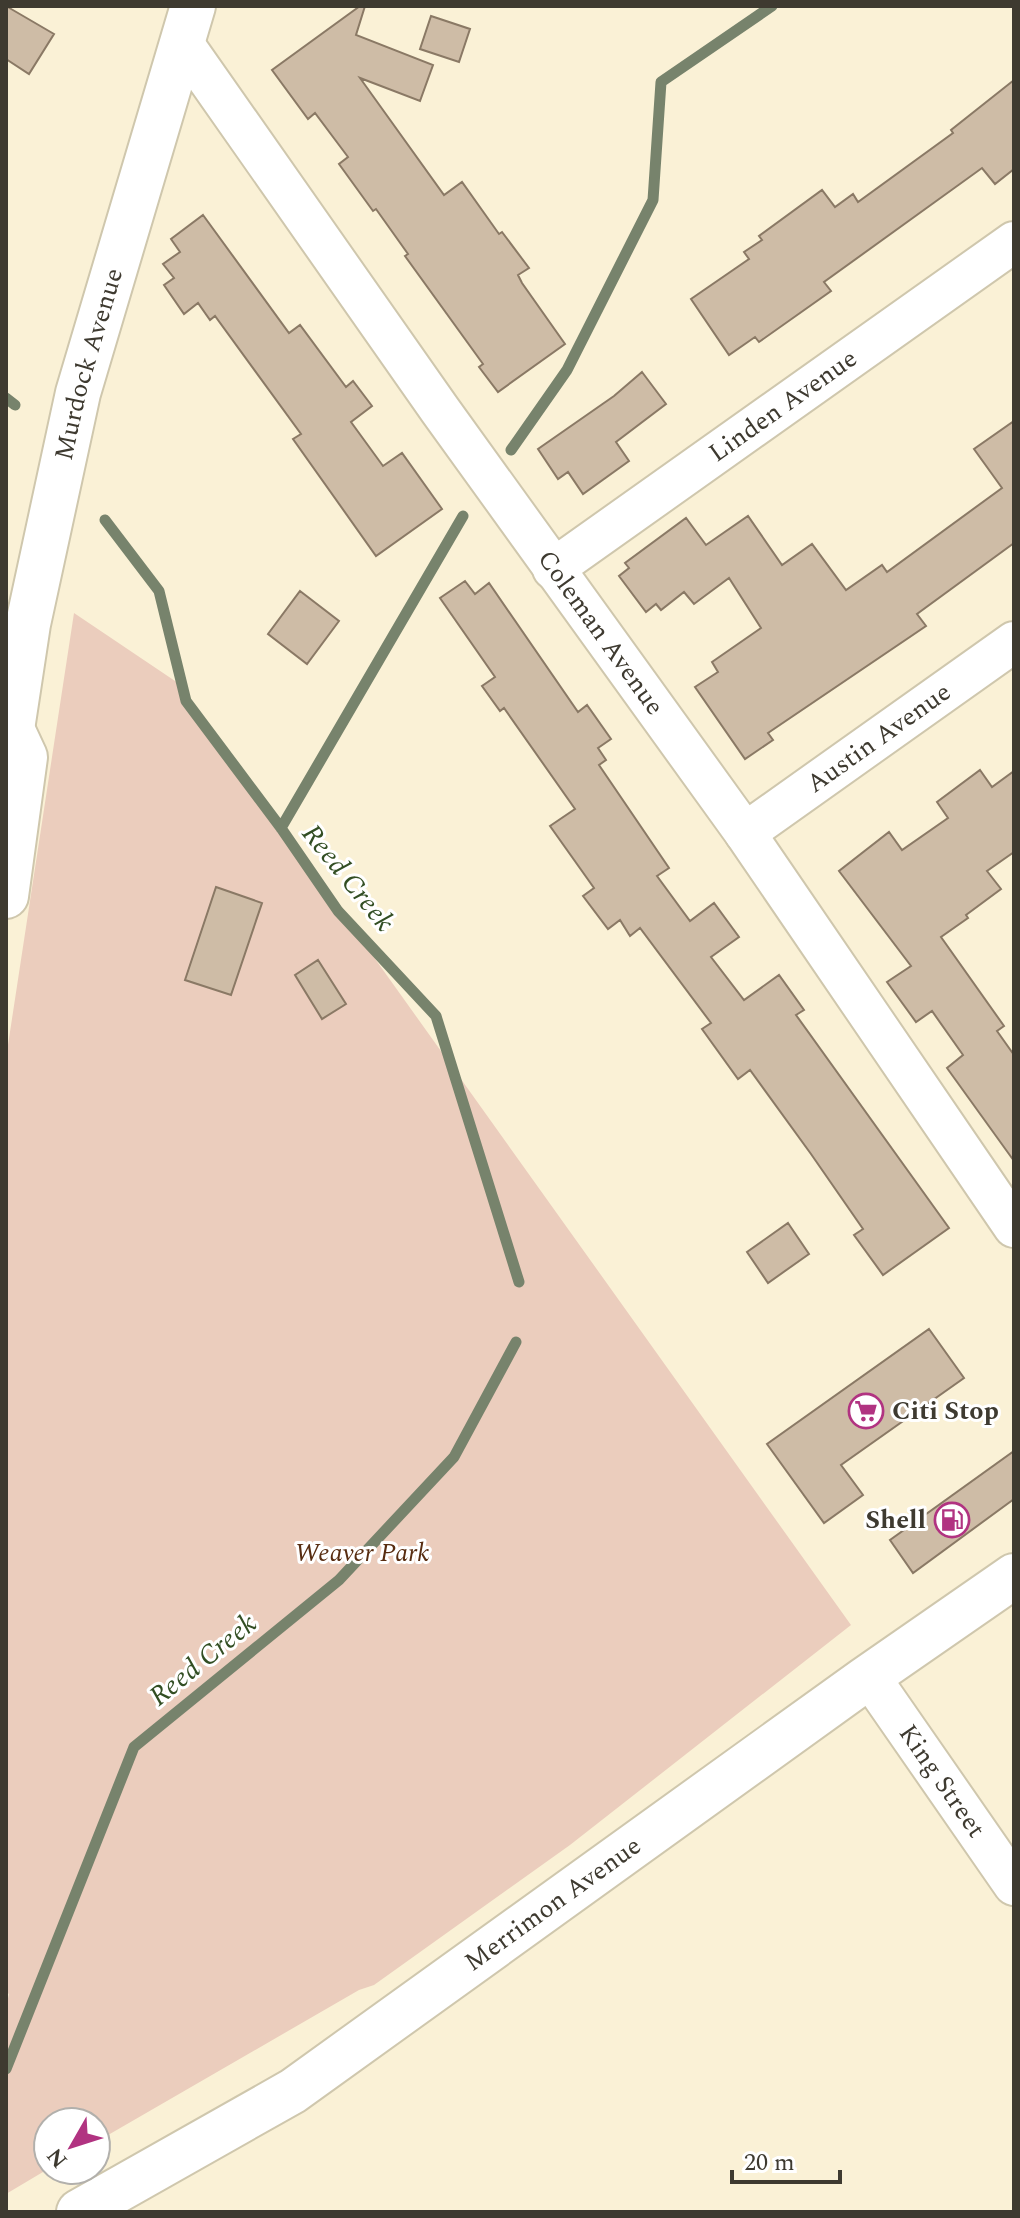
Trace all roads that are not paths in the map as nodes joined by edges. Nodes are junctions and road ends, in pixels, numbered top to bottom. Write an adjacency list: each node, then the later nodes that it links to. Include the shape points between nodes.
1 (187, 24): 3 (street, Coleman Avenue); 5 (main road, Murdock Avenue, via 78,393)
2 (1014, 242): 3 (street, Linden Avenue)
3 (553, 569): 6 (street, Coleman Avenue)
4 (1014, 642): 6 (street, Austin Avenue)
5 (9, 733): 7 (main road, Murdock Avenue, via 25,757)
6 (745, 833): 8 (street, Coleman Avenue)
7 (7, 886)
8 (1014, 1227)
9 (1014, 1576): 10 (main road, Merrimon Avenue)
10 (869, 1676): 11 (street, King Street); 12 (main road, Merrimon Avenue, via 293,2091)
11 (1014, 1885)
12 (79, 2212)

